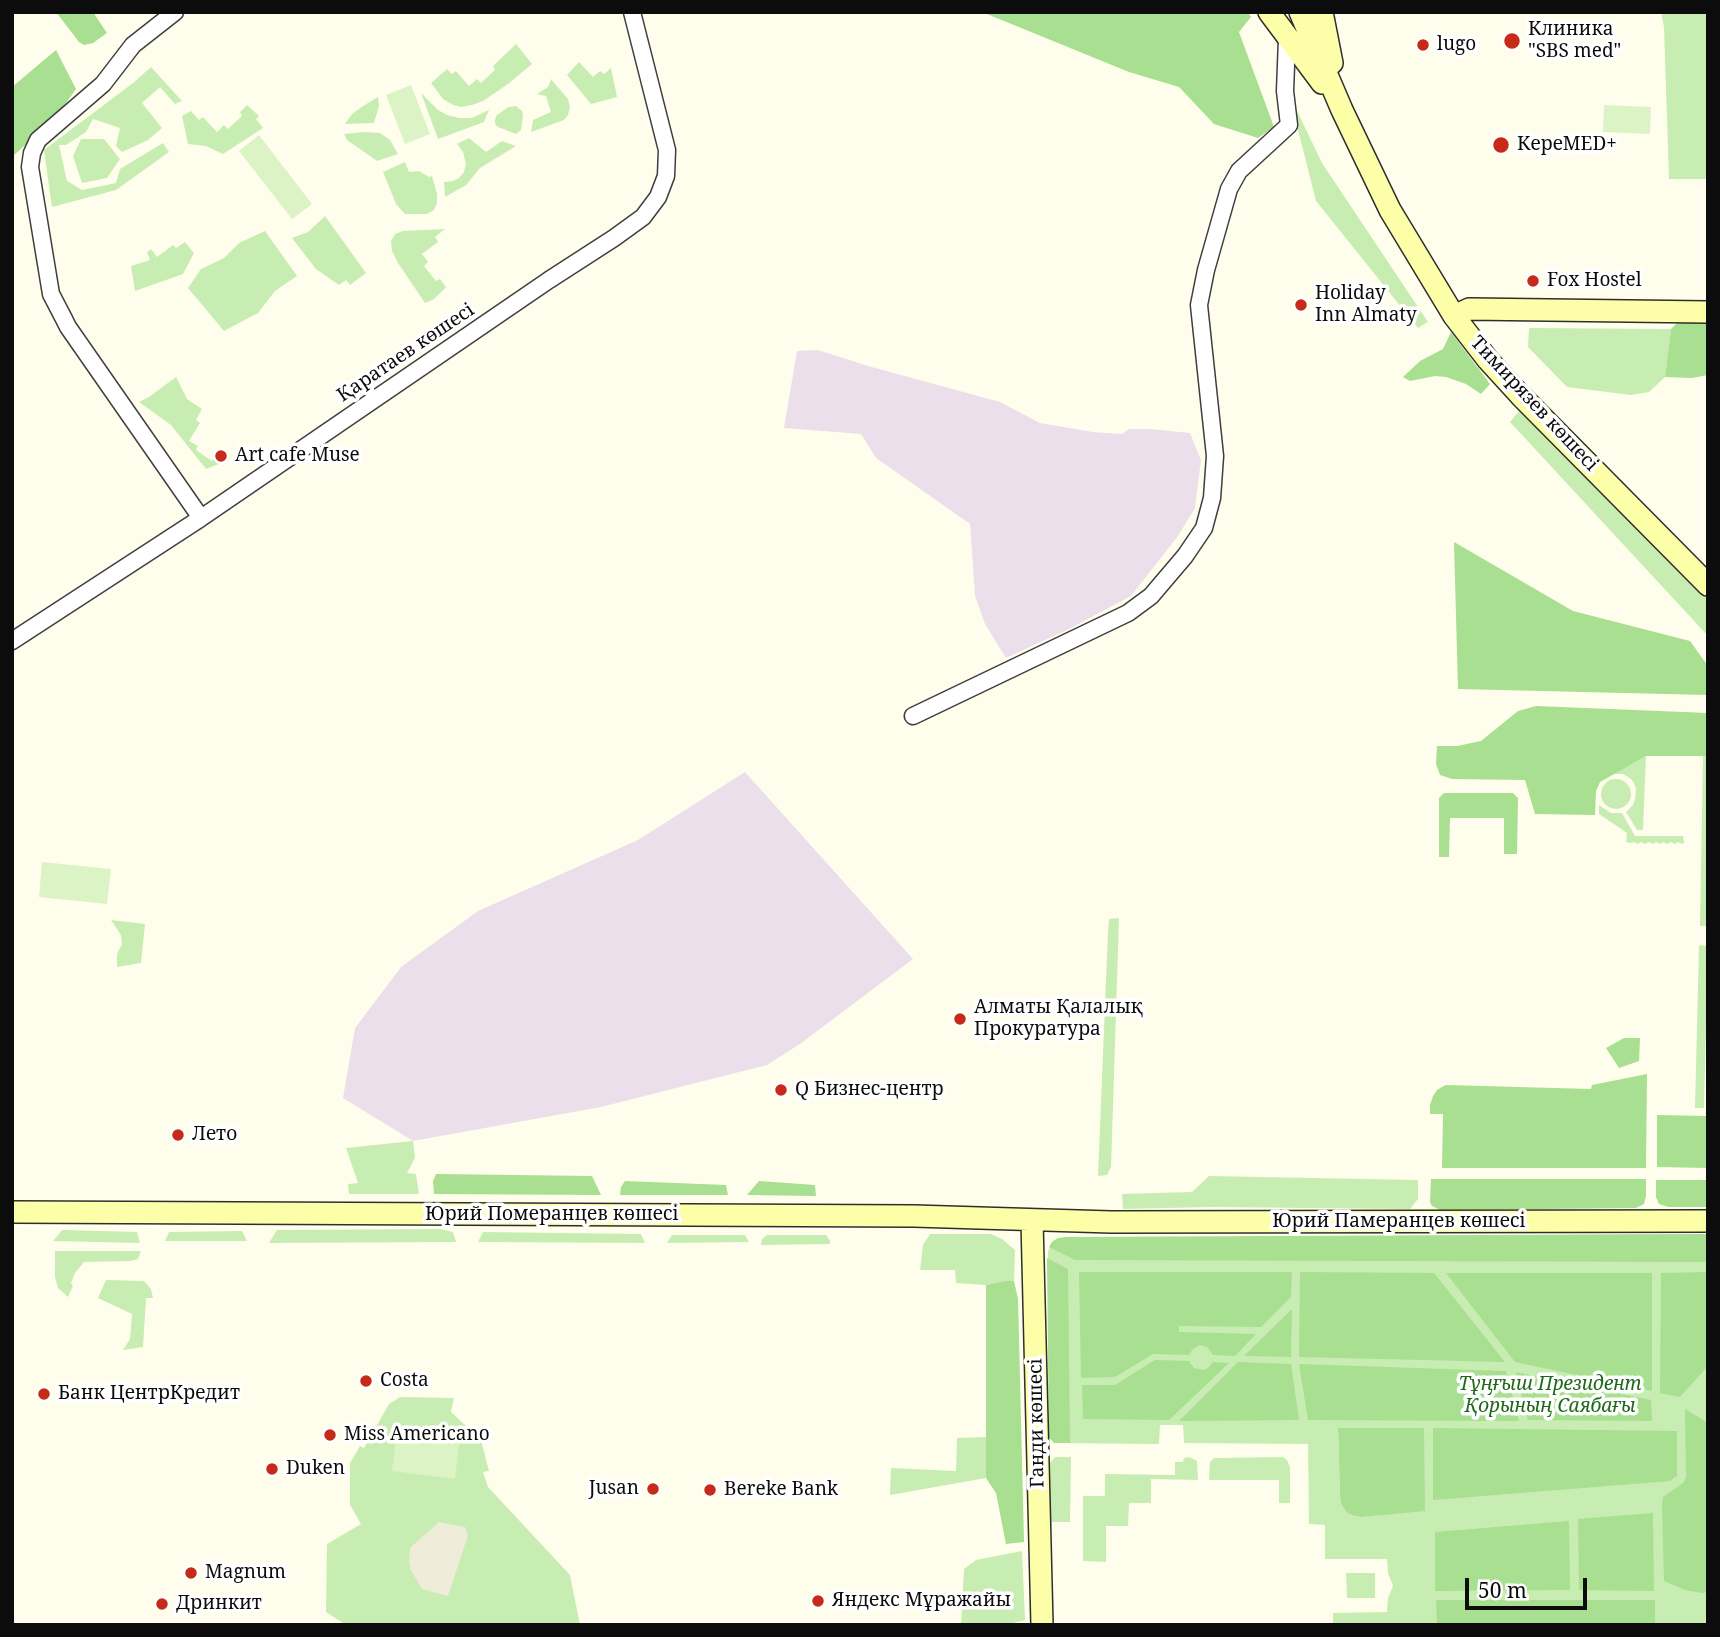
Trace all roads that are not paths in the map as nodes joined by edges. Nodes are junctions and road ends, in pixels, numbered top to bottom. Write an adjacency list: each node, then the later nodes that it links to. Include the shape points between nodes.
1 (175, 12): 10 (street, via 133,45 103,84 38,140 30,167 51,294 76,339)
2 (632, 12): 10 (street, Қаратаев көшесі, via 667,150 666,176 658,197 643,216)
3 (1269, 12): 6 (street)
4 (1300, 12): 7 (street, Тимирязев көшесі)
5 (1322, 12): 7 (street)
6 (1287, 39): 7 (street); 13 (street, via 1289,125 1239,171 1229,189 1199,305 1215,456 1204,528 1151,596 1128,613)
7 (1342, 110): 9 (street, Тимирязев көшесі, via 1390,210)
8 (1708, 312): 9 (street, via 1469,309)
9 (1454, 316): 11 (street, Тимирязев көшесі, via 1520,395)
10 (201, 518): 12 (street, Қаратаев көшесі)
11 (1708, 584)
12 (12, 641)
13 (913, 716)
14 (12, 1212): 15 (street, Юрий Померанцев көшесі)
15 (1032, 1220): 17 (street, Юрий Померанцев көшесі); 18 (street, Ганди көшесі)
16 (1708, 1221): 17 (street, Юрий Памеранцев көшесі)
17 (1091, 1222)
18 (1042, 1625)

